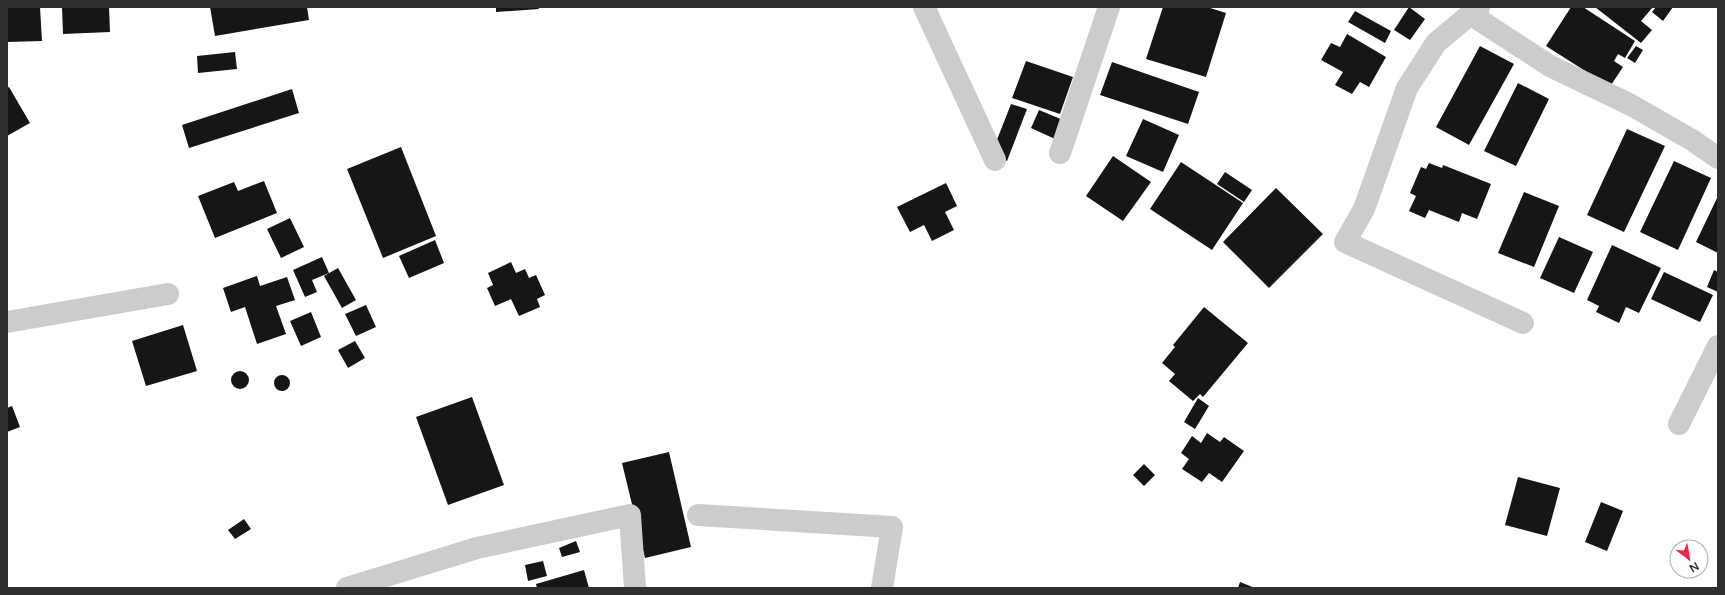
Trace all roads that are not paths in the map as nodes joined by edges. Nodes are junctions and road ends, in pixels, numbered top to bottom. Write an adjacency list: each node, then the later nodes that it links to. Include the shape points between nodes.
1 (924, 7): 6 (street)
2 (1109, 7): 4 (street)
3 (1475, 10): 5 (street, via 1550,66 1631,105); 9 (street, via 1436,43 1407,88 1364,209 1344,242)
4 (1060, 153)
5 (1718, 158)
6 (996, 160)
7 (168, 294): 8 (street)
8 (7, 322)
9 (1523, 323)
10 (1718, 346): 11 (street)
11 (1679, 424)
12 (698, 515): 15 (street, via 892,527)
13 (347, 588): 14 (street, via 477,548 630,515)
14 (635, 588)
15 (882, 588)

